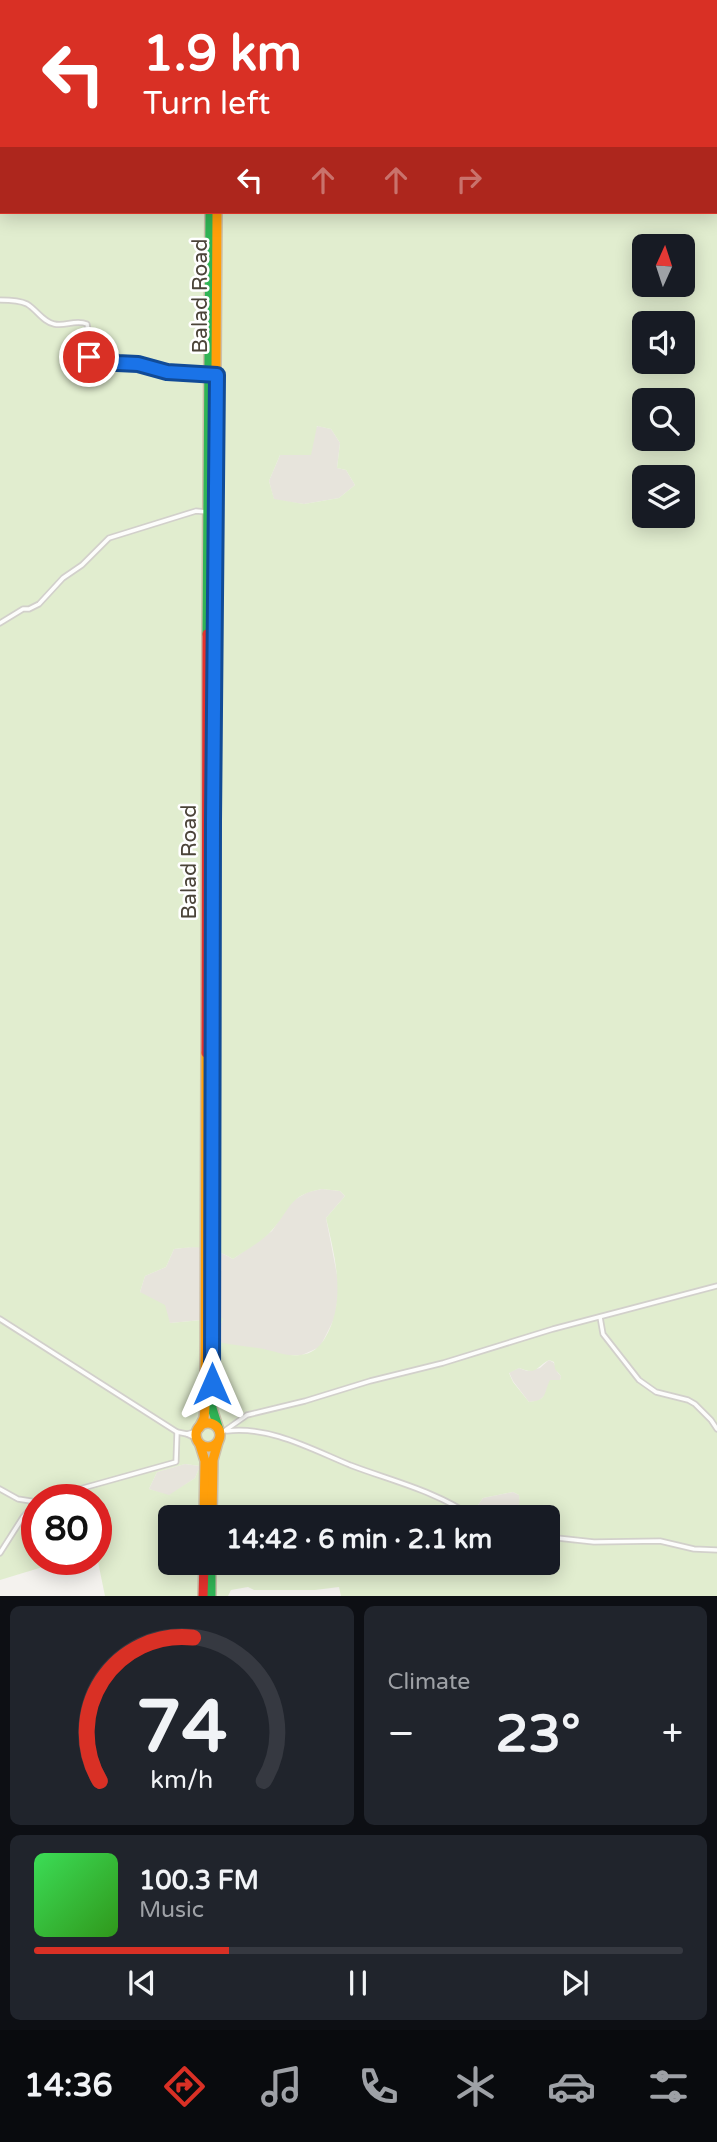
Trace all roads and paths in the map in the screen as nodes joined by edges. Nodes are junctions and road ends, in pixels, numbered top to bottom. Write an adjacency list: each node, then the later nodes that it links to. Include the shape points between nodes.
1 (210, 214): 4 (highway, Balad Road)
2 (217, 214): 4 (highway, Balad Road)
3 (0, 300): 4 (street, via 27,304 58,326 87,324 87,356 167,372)
4 (214, 375): 5 (highway, Balad Road); 12 (highway, Balad Road, via 212,1408)
5 (209, 512): 6 (street, via 196,511 109,538 39,604); 13 (highway, Balad Road, via 205,1408)
6 (0, 624)
7 (717, 1286): 8 (street)
8 (600, 1317): 10 (street, via 603,1334 639,1380 656,1392 688,1400); 12 (street, via 247,1415)
9 (0, 1319): 11 (street)
10 (717, 1429)
11 (177, 1433): 13 (street); 14 (street, via 176,1462)
12 (221, 1434): 13 (highway, via 209,1423); 13 (highway, via 212,1447); 18 (highway, Balad Road, via 213,1460); 19 (street, via 242,1429 274,1436)
13 (196, 1435): 17 (highway, Balad Road, via 205,1461)
14 (98, 1484)
15 (0, 1489): 16 (street)
16 (21, 1499)
17 (204, 1505)
18 (212, 1505)
19 (455, 1505)
20 (21, 1520): 23 (street)
21 (560, 1538): 22 (street, via 660,1541)
22 (717, 1550)
23 (0, 1553)
24 (204, 1575): 26 (highway)
25 (211, 1575): 27 (highway)
26 (203, 1596)
27 (211, 1596)

